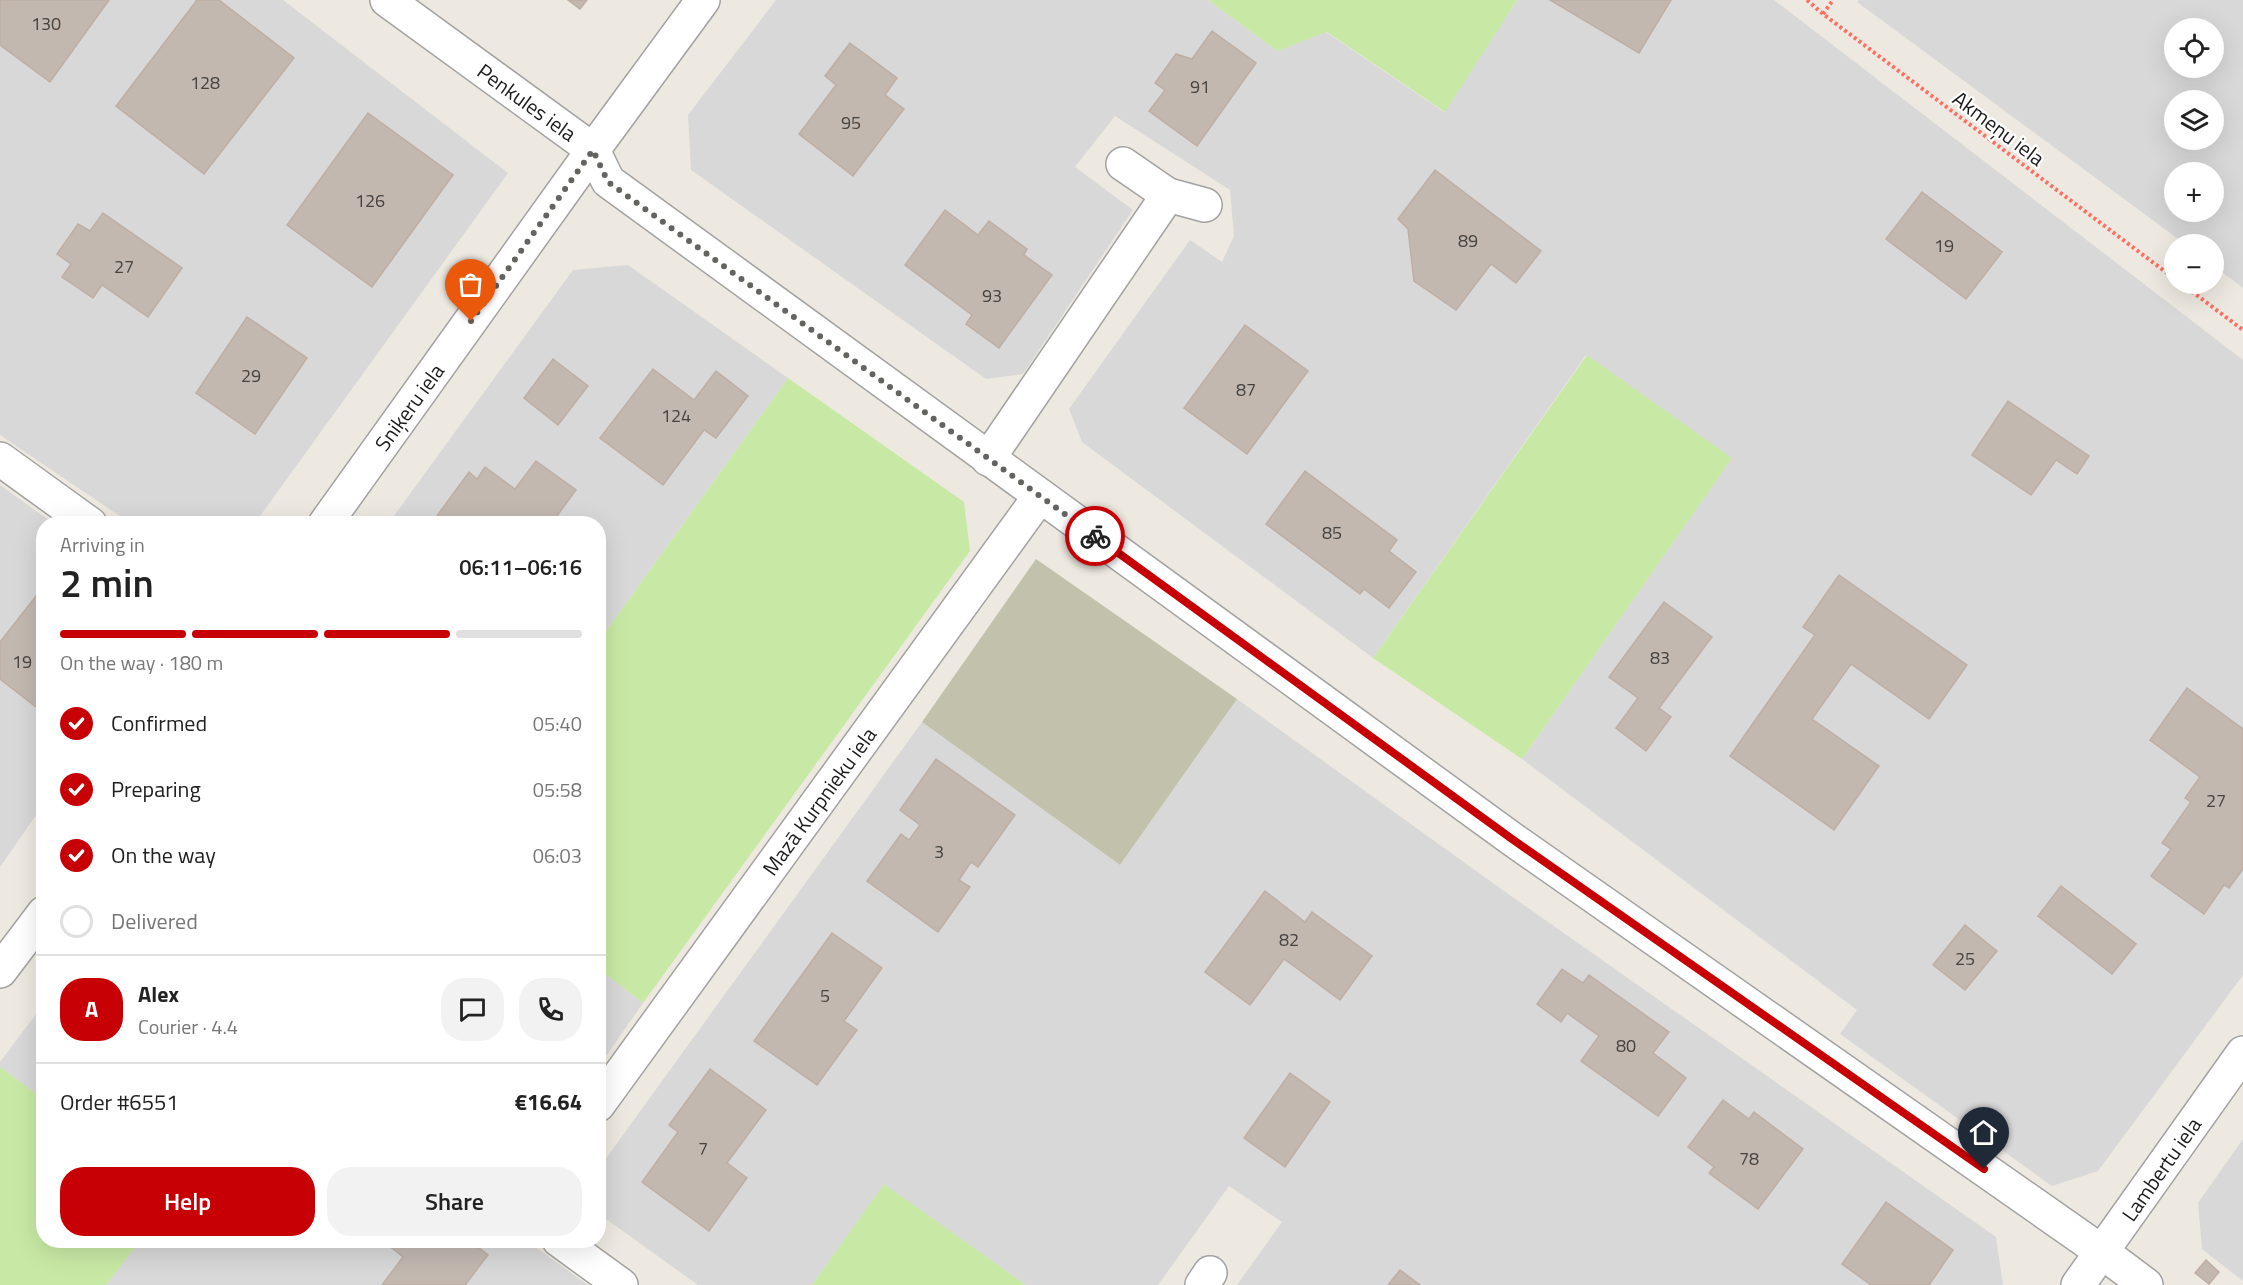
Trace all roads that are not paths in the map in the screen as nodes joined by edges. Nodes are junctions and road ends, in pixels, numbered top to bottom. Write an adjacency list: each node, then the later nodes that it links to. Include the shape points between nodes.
1 (387, 0): 3 (street, Penkules iela)
2 (703, 0): 3 (street, Sniķeru iela)
3 (593, 150): 8 (street, Penkules iela, via 608,182); 11 (street, Sniķeru iela)
4 (1123, 164): 5 (street)
5 (1168, 195): 6 (street); 8 (street)
6 (1205, 205)
7 (0, 459): 10 (street)
8 (988, 459): 9 (street, Penkules iela)
9 (1040, 496): 15 (street, Mazā Kurpnieku iela); 17 (street, Penkules iela, via 1512,839)
10 (79, 516)
11 (332, 516)
12 (36, 924): 13 (street)
13 (0, 971)
14 (2243, 1053): 17 (street, Lambertu iela)
15 (606, 1094)
16 (570, 1248): 18 (street)
17 (2102, 1252): 19 (street, Lambertu iela); 20 (street, Penkules iela)
18 (621, 1285)
19 (2078, 1285)
20 (2146, 1285)

